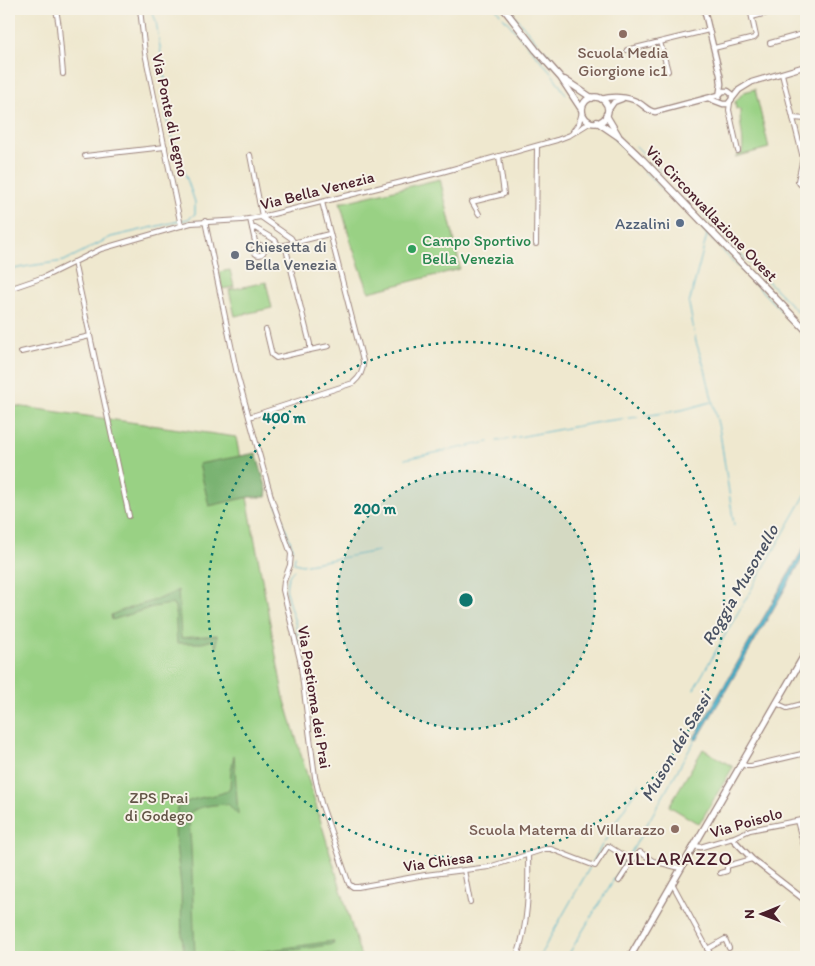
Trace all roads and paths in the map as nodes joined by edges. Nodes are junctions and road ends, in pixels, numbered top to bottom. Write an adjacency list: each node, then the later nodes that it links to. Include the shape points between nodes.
1 (56, 9): 16 (street)
2 (140, 9): 36 (street, Via Ponte di Legno, via 145,53)
3 (504, 9): 18 (main road, Via Circonvallazione Ovest)
4 (704, 9): 8 (street)
5 (750, 9): 7 (street)
6 (782, 9): 7 (street)
7 (752, 17): 12 (street, via 754,38)
8 (709, 30): 10 (street); 12 (street)
9 (806, 33): 11 (street)
10 (660, 42): 13 (street); 15 (street)
11 (770, 43)
12 (714, 48): 19 (street)
13 (628, 50)
14 (806, 66): 17 (street)
15 (668, 72)
16 (63, 74)
17 (782, 74): 20 (street, via 753,82); 30 (street)
18 (561, 78): 23 (main road, Via Circonvallazione Ovest); 28 (main road, Via Circonvallazione Ovest)
19 (722, 83): 21 (street); 22 (street)
20 (739, 90): 21 (street); 27 (street)
21 (728, 91): 22 (street); 27 (street, via 732,94)
22 (719, 94): 26 (street); 27 (street, via 719,98)
23 (592, 98): 25 (main road, Via Circonvallazione Ovest); 28 (main road, via 585,102)
24 (624, 98): 25 (street); 26 (street, via 655,112); 29 (street, via 614,102)
25 (601, 99): 29 (main road, Via Circonvallazione Ovest, via 607,106)
26 (709, 99): 27 (street)
27 (727, 102): 37 (street)
28 (582, 111): 32 (main road, Via Circonvallazione Ovest, via 585,118); 33 (street, via 577,127)
29 (607, 114): 32 (main road); 34 (main road, Via Circonvallazione Ovest)
30 (793, 118): 31 (street); 41 (street, via 804,160 798,179)
31 (806, 119)
32 (594, 122): 33 (street, Via Bella Venezia); 34 (main road, Via Circonvallazione Ovest)
33 (568, 136): 35 (street, Via Bella Venezia)
34 (619, 136): 59 (main road, Via Circonvallazione Ovest)
35 (537, 146): 40 (street, Via Bella Venezia); 51 (street)
36 (165, 147): 39 (street); 47 (street, Via Ponte di Legno)
37 (738, 151)
38 (250, 155): 44 (street)
39 (85, 156)
40 (499, 156): 42 (street, Via Bella Venezia); 43 (street, via 504,194 472,202)
41 (806, 187)
42 (322, 202): 44 (street, Via Bella Venezia); 49 (street)
43 (479, 214)
44 (262, 217): 45 (street, Via Bella Venezia); 50 (street)
45 (250, 219): 46 (street, Via Bella Venezia); 48 (street)
46 (205, 221): 47 (street, Via Bella Venezia); 64 (street, Via Postioma dei Prai)
47 (181, 225): 56 (street, Via Bella Venezia, via 101,249)
48 (252, 228): 53 (street); 54 (street, via 275,240)
49 (330, 234): 50 (street); 64 (street, via 363,361 360,377 353,383)
50 (294, 243): 52 (street)
51 (536, 244)
52 (286, 245): 54 (street); 62 (street)
53 (256, 246): 55 (street); 55 (street, via 255,252 259,255)
54 (279, 246): 55 (street)
55 (264, 248)
56 (74, 262): 57 (street, Via Bella Venezia); 60 (street)
57 (9, 289)
58 (266, 330): 62 (street, via 272,355 276,358)
59 (806, 330)
60 (90, 336): 63 (street); 65 (street)
61 (329, 346): 62 (street)
62 (310, 350)
63 (22, 352)
64 (249, 417): 86 (street, Via Postioma dei Prai, via 291,554 283,590 300,660 315,777)
65 (129, 516)
66 (806, 652): 67 (main road)
67 (776, 703): 68 (street, via 787,708); 70 (main road)
68 (806, 703)
69 (806, 753): 70 (street, via 751,766)
70 (741, 763): 76 (main road)
71 (9, 807): 72 (street)
72 (9, 811)
73 (806, 818): 74 (street, Via Poisolo)
74 (797, 820): 75 (street, Via Poisolo, via 750,830); 77 (street)
75 (732, 838): 76 (street, Via Poisolo); 79 (street)
76 (694, 846): 81 (main road)
77 (806, 853)
78 (528, 855): 80 (street, Via Chiesa, via 551,849 595,866 607,846); 82 (street, Via Chiesa, via 489,867); 91 (street, via 527,916)
79 (752, 859): 83 (street, via 727,866 727,871); 87 (street)
80 (630, 860): 81 (street, via 640,852 653,861); 84 (street)
81 (680, 868): 85 (main road)
82 (464, 870): 86 (street, Via Chiesa); 88 (street)
83 (720, 873)
84 (619, 881)
85 (672, 883): 90 (street); 92 (main road)
86 (351, 886)
87 (806, 901)
88 (470, 902)
89 (729, 948): 90 (street, via 725,938)
90 (707, 949): 93 (street)
91 (517, 957)
92 (630, 957)
93 (712, 957)

